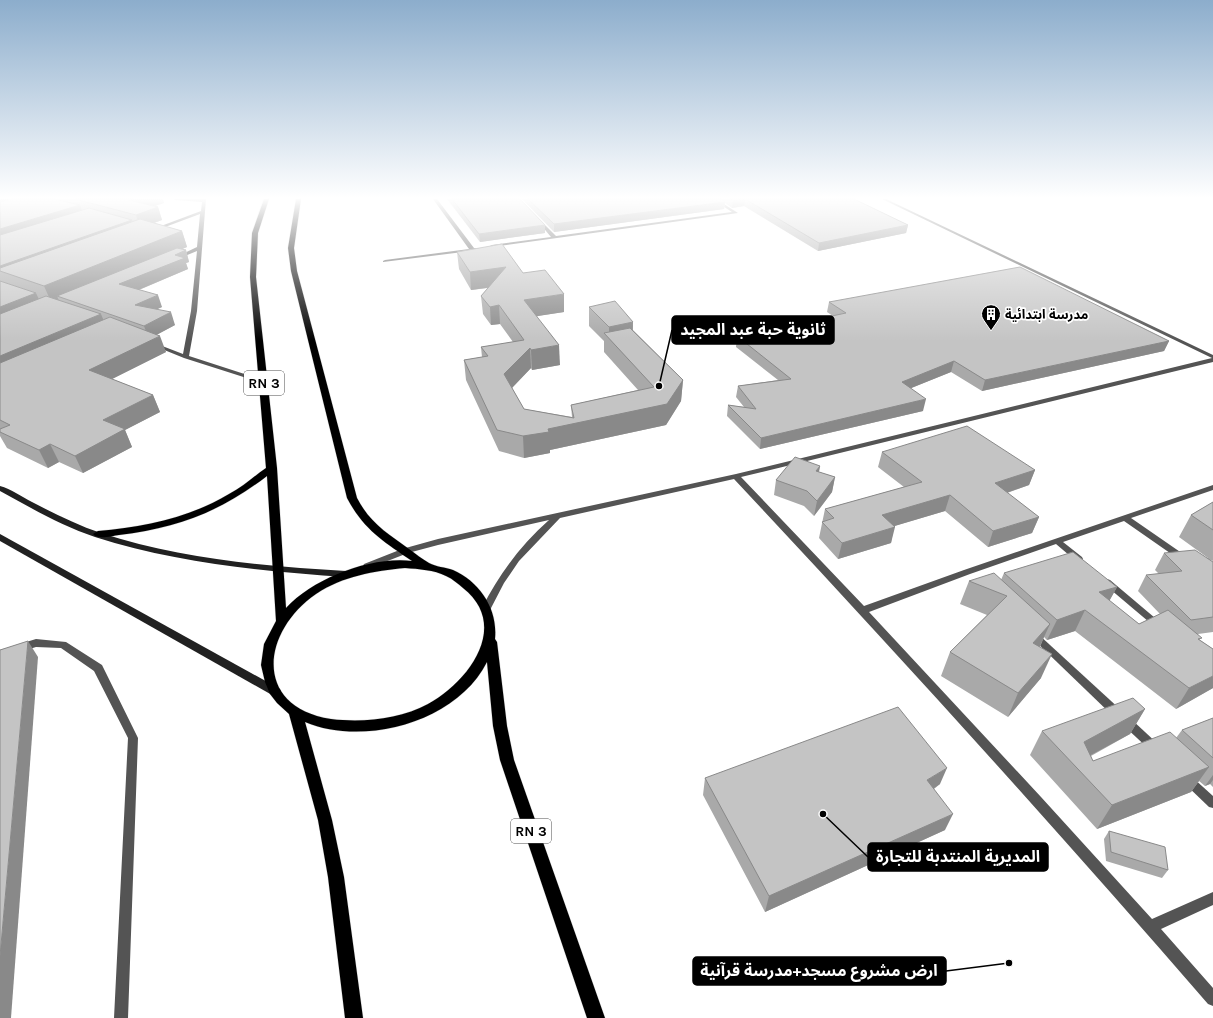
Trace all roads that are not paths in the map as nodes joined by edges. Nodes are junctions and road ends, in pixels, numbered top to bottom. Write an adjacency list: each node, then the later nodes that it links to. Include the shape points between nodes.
1 (194, 247): 8 (street)
2 (254, 247): 16 (main road, RN 3, via 254,277)
3 (291, 247): 26 (main road, via 294,271 352,498 367,523)
4 (470, 247): 10 (street)
5 (487, 247): 6 (street)
6 (491, 247)
7 (983, 247): 15 (street)
8 (199, 248): 11 (street); 14 (street, via 194,311)
9 (479, 248): 10 (street)
10 (472, 249): 12 (street)
11 (170, 260)
12 (384, 261)
13 (151, 343): 14 (street)
14 (186, 357): 16 (street)
15 (1213, 359): 18 (street)
16 (264, 382): 17 (main road, RN 3)
17 (272, 468): 23 (main road, via 234,496 204,511 133,532); 30 (main road, RN 3)
18 (736, 476): 21 (street); 34 (street)
19 (0, 488): 23 (main road, via 44,512)
20 (1213, 488): 22 (street)
21 (558, 516): 26 (street); 33 (street, via 537,534 519,555 495,589)
22 (1124, 517): 25 (street); 27 (street)
23 (98, 534): 30 (main road, via 150,549)
24 (0, 537): 40 (main road)
25 (1057, 541): 28 (street); 34 (street, via 970,575)
26 (405, 551): 29 (main road); 31 (street)
27 (1188, 561)
28 (1087, 566)
29 (428, 567): 31 (main road, via 386,565); 33 (main road, via 454,575 474,589)
30 (278, 570): 31 (main road); 35 (main road, RN 3)
31 (351, 573): 35 (main road, via 321,586 299,601)
32 (1099, 576): 36 (street)
33 (487, 608): 38 (main road)
34 (864, 610): 46 (street)
35 (281, 620): 40 (main road, via 269,644 266,669)
36 (1165, 630)
37 (1030, 631): 42 (street)
38 (491, 638): 41 (main road, via 482,663 462,687 434,707 398,721 361,726 325,724); 50 (main road, RN 3, via 500,726 507,760)
39 (0, 654): 48 (street, via 36,643 63,645 98,668 133,738)
40 (276, 692): 41 (main road)
41 (295, 712): 49 (main road, via 325,820 336,877)
42 (1162, 755)
43 (1179, 771): 44 (street)
44 (1213, 803)
45 (1213, 898): 46 (street)
46 (1150, 927): 47 (street)
47 (1213, 999)
48 (121, 1018)
49 (354, 1018)
50 (596, 1018)

